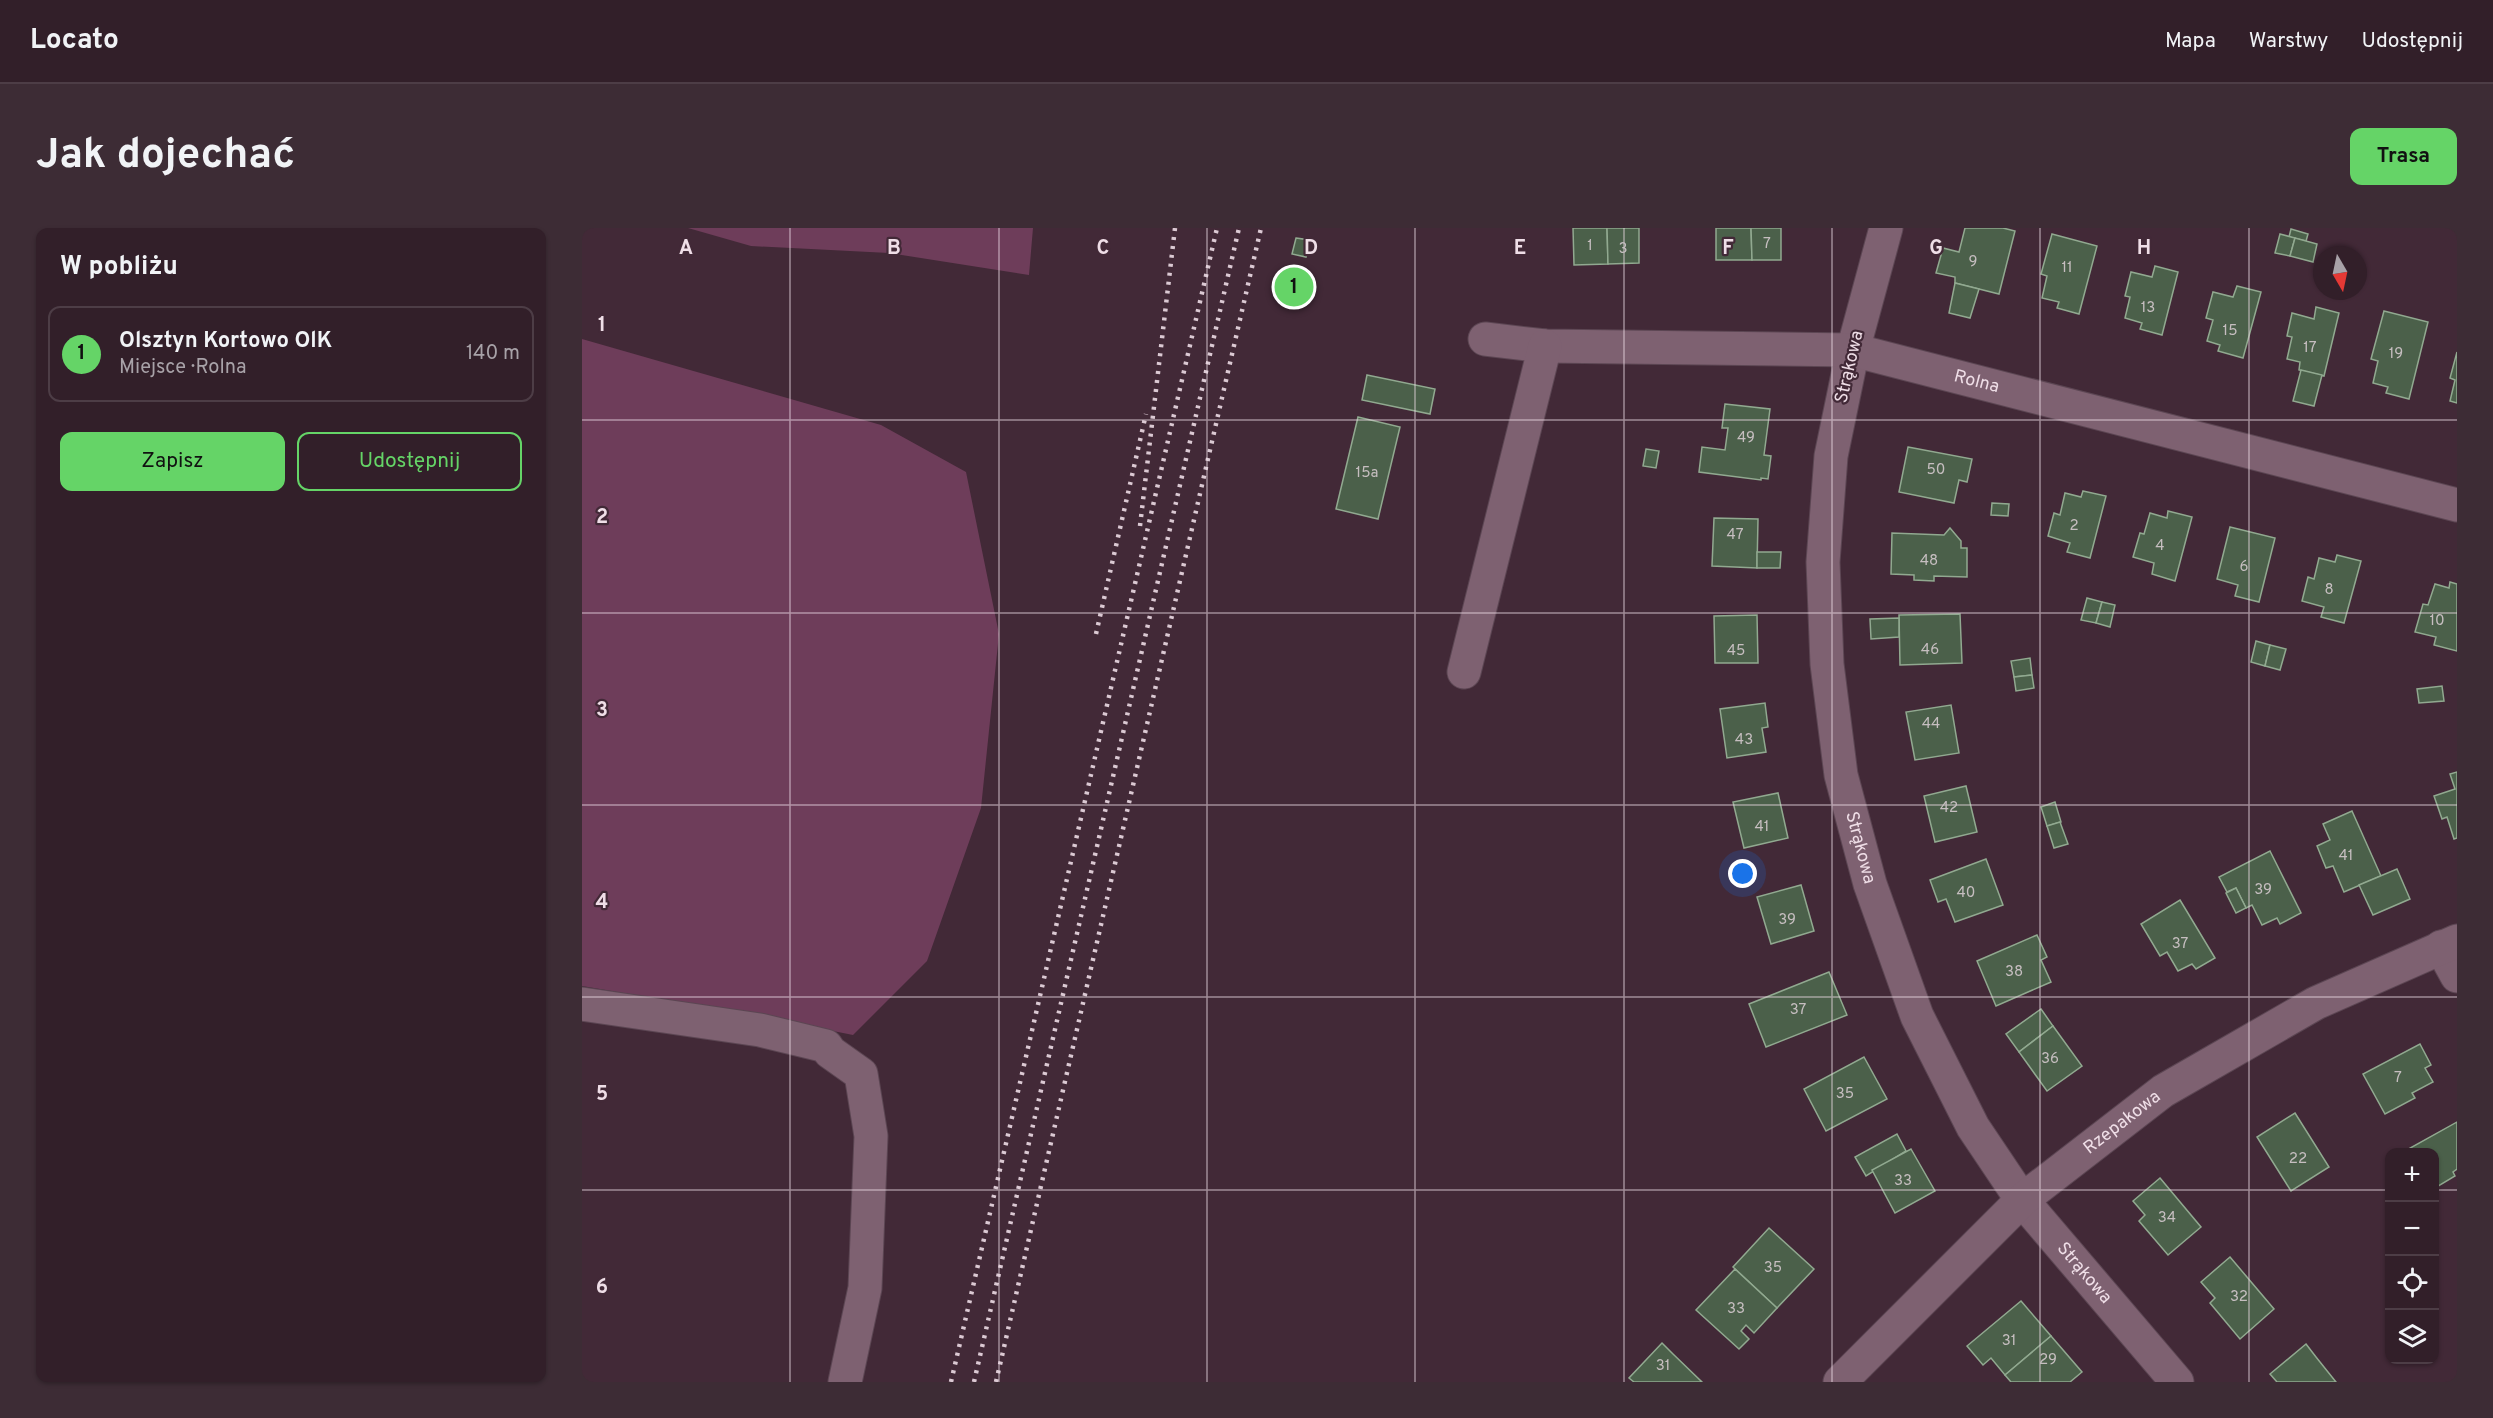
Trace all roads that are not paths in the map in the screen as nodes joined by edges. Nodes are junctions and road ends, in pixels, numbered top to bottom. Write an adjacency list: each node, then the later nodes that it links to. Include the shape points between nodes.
1 (1886, 228): 4 (street, Strąkowa)
2 (1485, 339): 3 (street, Rolna)
3 (1545, 346): 4 (street, Rolna); 6 (street)
4 (1853, 350): 5 (street, Rolna); 10 (street, Strąkowa, via 1831,456 1823,562 1827,664 1841,775 1870,884 1917,1016 1973,1127)
5 (2457, 505)
6 (1464, 672)
7 (2449, 944): 8 (street); 10 (street, Rzepakowa, via 2316,1003 2163,1091)
8 (2457, 976)
9 (582, 1004): 11 (street, via 760,1030 826,1046 861,1074 871,1136 865,1288)
10 (2022, 1200): 12 (street, Rzepakowa); 13 (street, Strąkowa)
11 (845, 1382)
12 (1840, 1382)
13 (2177, 1382)

